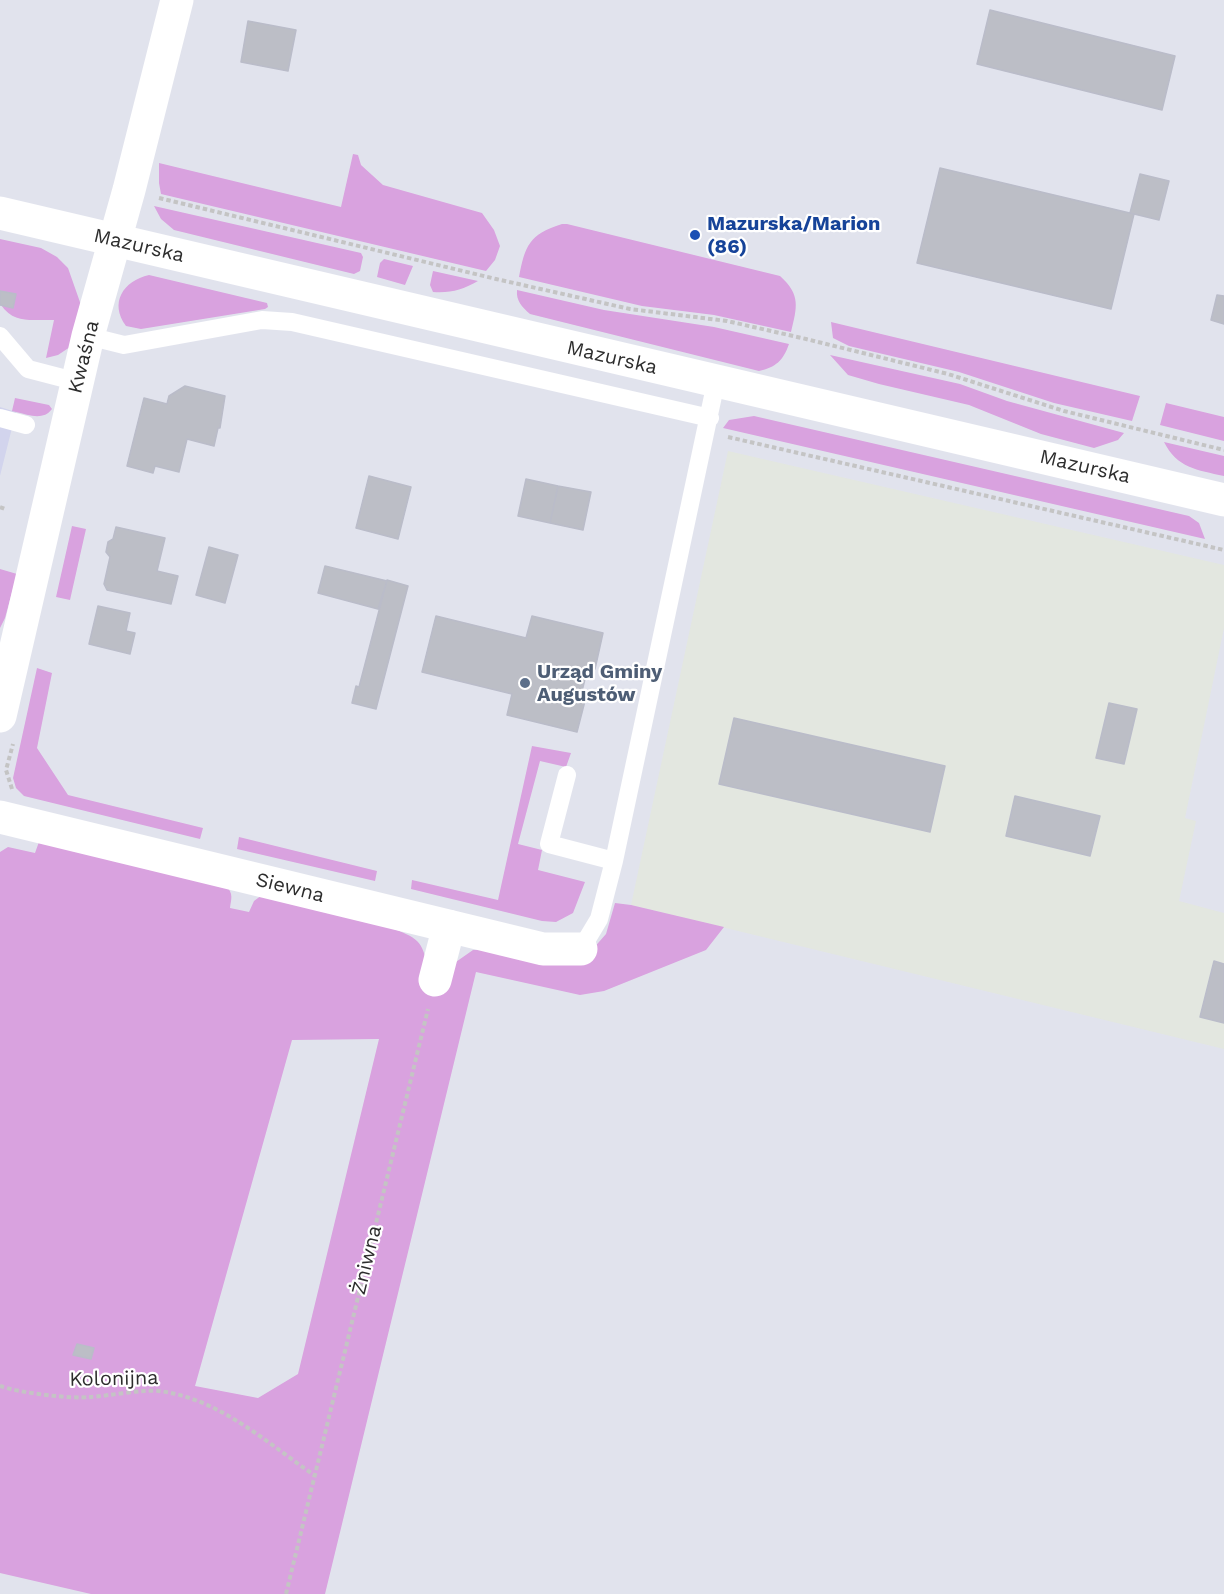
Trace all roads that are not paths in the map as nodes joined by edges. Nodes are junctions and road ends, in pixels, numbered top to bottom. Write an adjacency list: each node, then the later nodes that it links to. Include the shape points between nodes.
1 (177, 0): 3 (street, Kwaśna)
2 (0, 213): 3 (street, Mazurska)
3 (115, 240): 5 (street, Kwaśna); 7 (street, Mazurska)
4 (0, 336): 6 (lane, via 28,369)
5 (88, 336): 6 (street, Kwaśna); 10 (lane, via 124,345 262,320 292,322)
6 (78, 382): 12 (street, Kwaśna)
7 (716, 382): 10 (lane); 11 (street, Mazurska)
8 (0, 418): 9 (lane)
9 (26, 425)
10 (708, 425): 16 (lane)
11 (1224, 500)
12 (6, 665): 13 (street, Kwaśna)
13 (0, 716)
14 (567, 775): 16 (lane, via 549,844)
15 (0, 816): 17 (street, Siewna)
16 (614, 861): 18 (lane, via 599,919)
17 (449, 926): 18 (street, Siewna, via 543,949); 19 (street)
18 (581, 949)
19 (435, 980)

